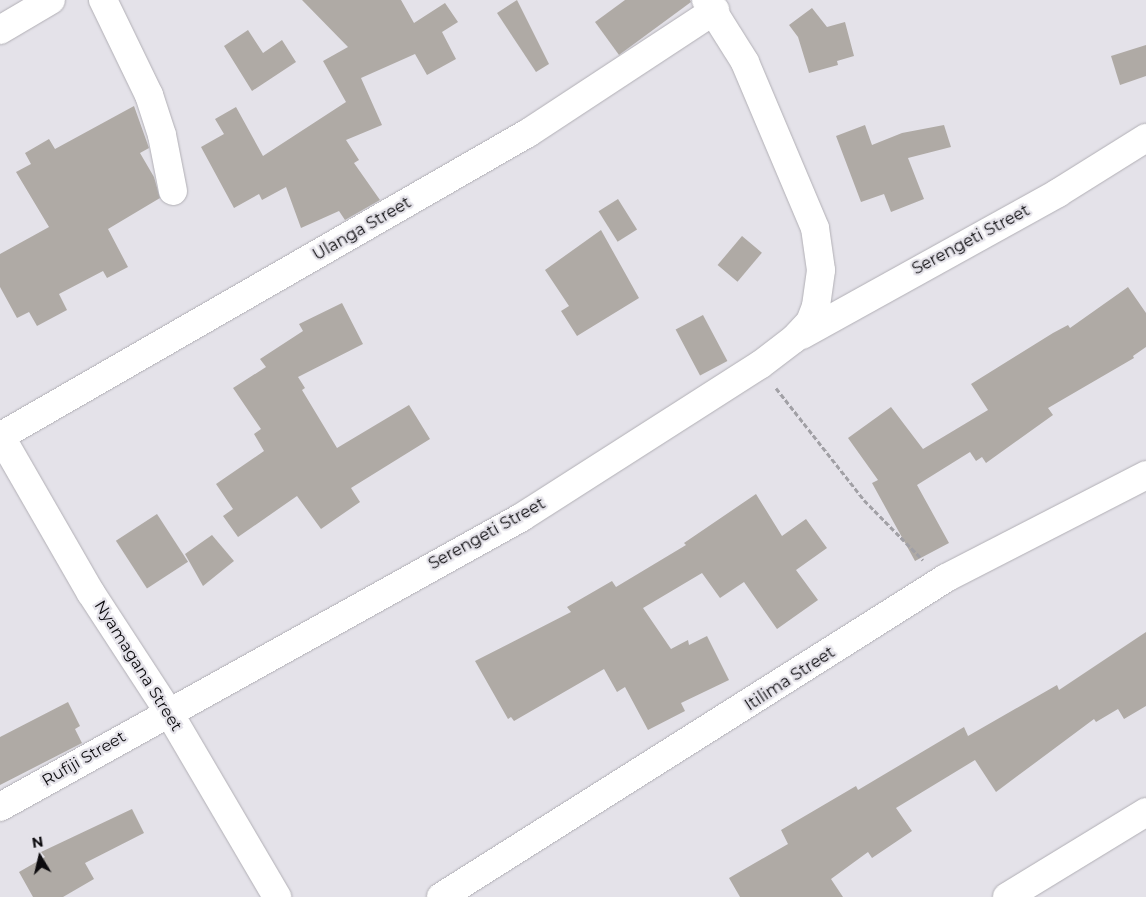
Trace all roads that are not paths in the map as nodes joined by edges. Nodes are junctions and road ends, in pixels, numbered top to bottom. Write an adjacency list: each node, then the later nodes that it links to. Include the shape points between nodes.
1 (51, 0): 4 (street)
2 (103, 0): 6 (street, via 149,95 162,135)
3 (710, 5): 7 (street, Serengeti Street, via 752,78 815,228 821,270 816,306 810,322); 8 (street, Ulanga Street, via 528,133)
4 (0, 30)
5 (1146, 138): 7 (street, Serengeti Street, via 1058,193 888,284)
6 (173, 192)
7 (794, 339): 10 (street, Serengeti Street, via 760,365 522,517)
8 (0, 435): 10 (street, Nyamagana Street, via 91,593)
9 (1146, 475): 14 (street, Itilima Street, via 946,578)
10 (168, 712): 11 (street, Rufiji Street); 13 (street, Nyamagana Street)
11 (0, 808)
12 (1146, 812): 15 (street)
13 (277, 897)
14 (442, 897)
15 (1007, 897)

